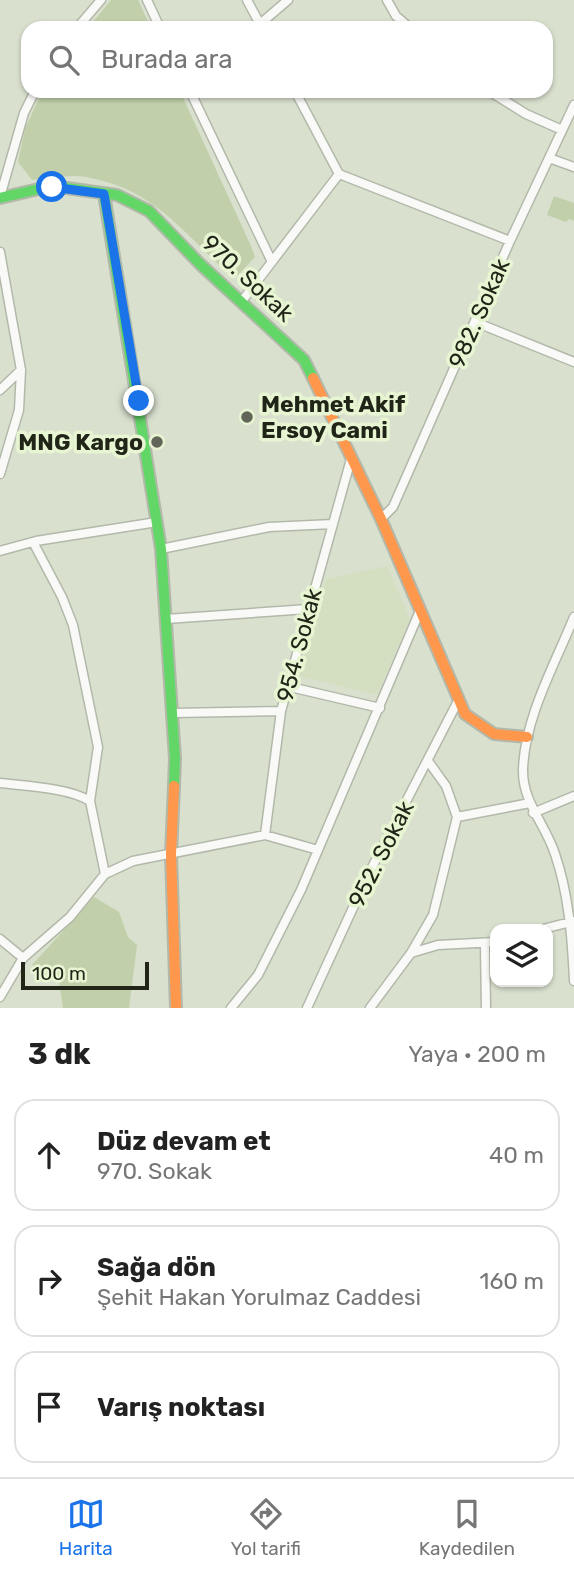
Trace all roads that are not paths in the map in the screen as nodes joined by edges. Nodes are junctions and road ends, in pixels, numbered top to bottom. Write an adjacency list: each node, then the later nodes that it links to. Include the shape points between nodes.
1 (101, 0): 6 (street)
2 (146, 0): 7 (street)
3 (247, 0): 8 (street)
4 (288, 0): 9 (street)
5 (387, 0): 10 (street)
6 (83, 21)
7 (156, 21)
8 (258, 21)
9 (266, 21)
10 (402, 21)
11 (32, 98): 21 (street)
12 (193, 98): 24 (street)
13 (299, 98): 19 (street)
14 (500, 98): 16 (street)
15 (574, 105): 16 (street, 982. Sokak)
16 (562, 130): 17 (street, 982. Sokak)
17 (549, 158): 18 (street); 22 (street, 982. Sokak)
18 (574, 167)
19 (339, 174): 22 (street); 24 (street)
20 (104, 194): 21 (street, 970. Sokak, via 52,187); 25 (street, 970. Sokak, via 117,195 149,211); 33 (street)
21 (0, 197)
22 (510, 241): 26 (street, 982. Sokak)
23 (0, 252): 28 (street)
24 (272, 262): 25 (street)
25 (242, 301): 30 (street, 970. Sokak, via 304,360)
26 (475, 322): 27 (street); 32 (street, 982. Sokak, via 393,507)
27 (574, 362)
28 (21, 370): 29 (street); 31 (street, via 19,410)
29 (0, 390)
30 (351, 459): 32 (street, 970. Sokak); 34 (street, 954. Sokak)
31 (0, 474)
32 (382, 519): 39 (street, 970. Sokak)
33 (157, 522): 35 (street); 36 (street)
34 (333, 524): 36 (street, via 270,527); 38 (street, 954. Sokak)
35 (33, 542): 37 (street); 51 (street, via 73,625 98,747)
36 (161, 549): 41 (street)
37 (0, 551)
38 (308, 609): 41 (street); 42 (street, 954. Sokak)
39 (419, 613): 43 (street, 970. Sokak); 44 (street)
40 (574, 617): 47 (street)
41 (166, 619): 46 (street)
42 (286, 686): 44 (street); 45 (street, 954. Sokak)
43 (458, 701): 47 (street, 970. Sokak, via 481,728); 48 (street, 952. Sokak)
44 (380, 708): 56 (street)
45 (281, 711): 46 (street); 55 (street, 954. Sokak)
46 (173, 713): 57 (street)
47 (527, 737): 52 (street, via 522,772)
48 (428, 761): 54 (street, via 446,786); 70 (street, 952. Sokak, via 368,875)
49 (0, 783): 51 (street)
50 (574, 796): 53 (street)
51 (90, 801): 58 (street)
52 (530, 803): 53 (street); 54 (street)
53 (533, 813): 59 (street, via 555,852)
54 (457, 817): 64 (street, via 433,915)
55 (265, 835): 56 (street); 57 (street)
56 (318, 850): 69 (street, via 258,975)
57 (171, 854): 58 (street, via 133,861); 68 (street)
58 (105, 874): 65 (street, via 70,918)
59 (573, 922): 60 (street); 66 (street)
60 (553, 927)
61 (0, 939): 65 (street)
62 (490, 943): 63 (street)
63 (485, 944): 64 (street, via 438,945); 72 (street)
64 (411, 953): 71 (street)
65 (23, 958): 67 (street)
66 (574, 981)
67 (0, 998)
68 (176, 1008)
69 (231, 1008)
70 (307, 1008)
71 (370, 1008)
72 (486, 1008)

